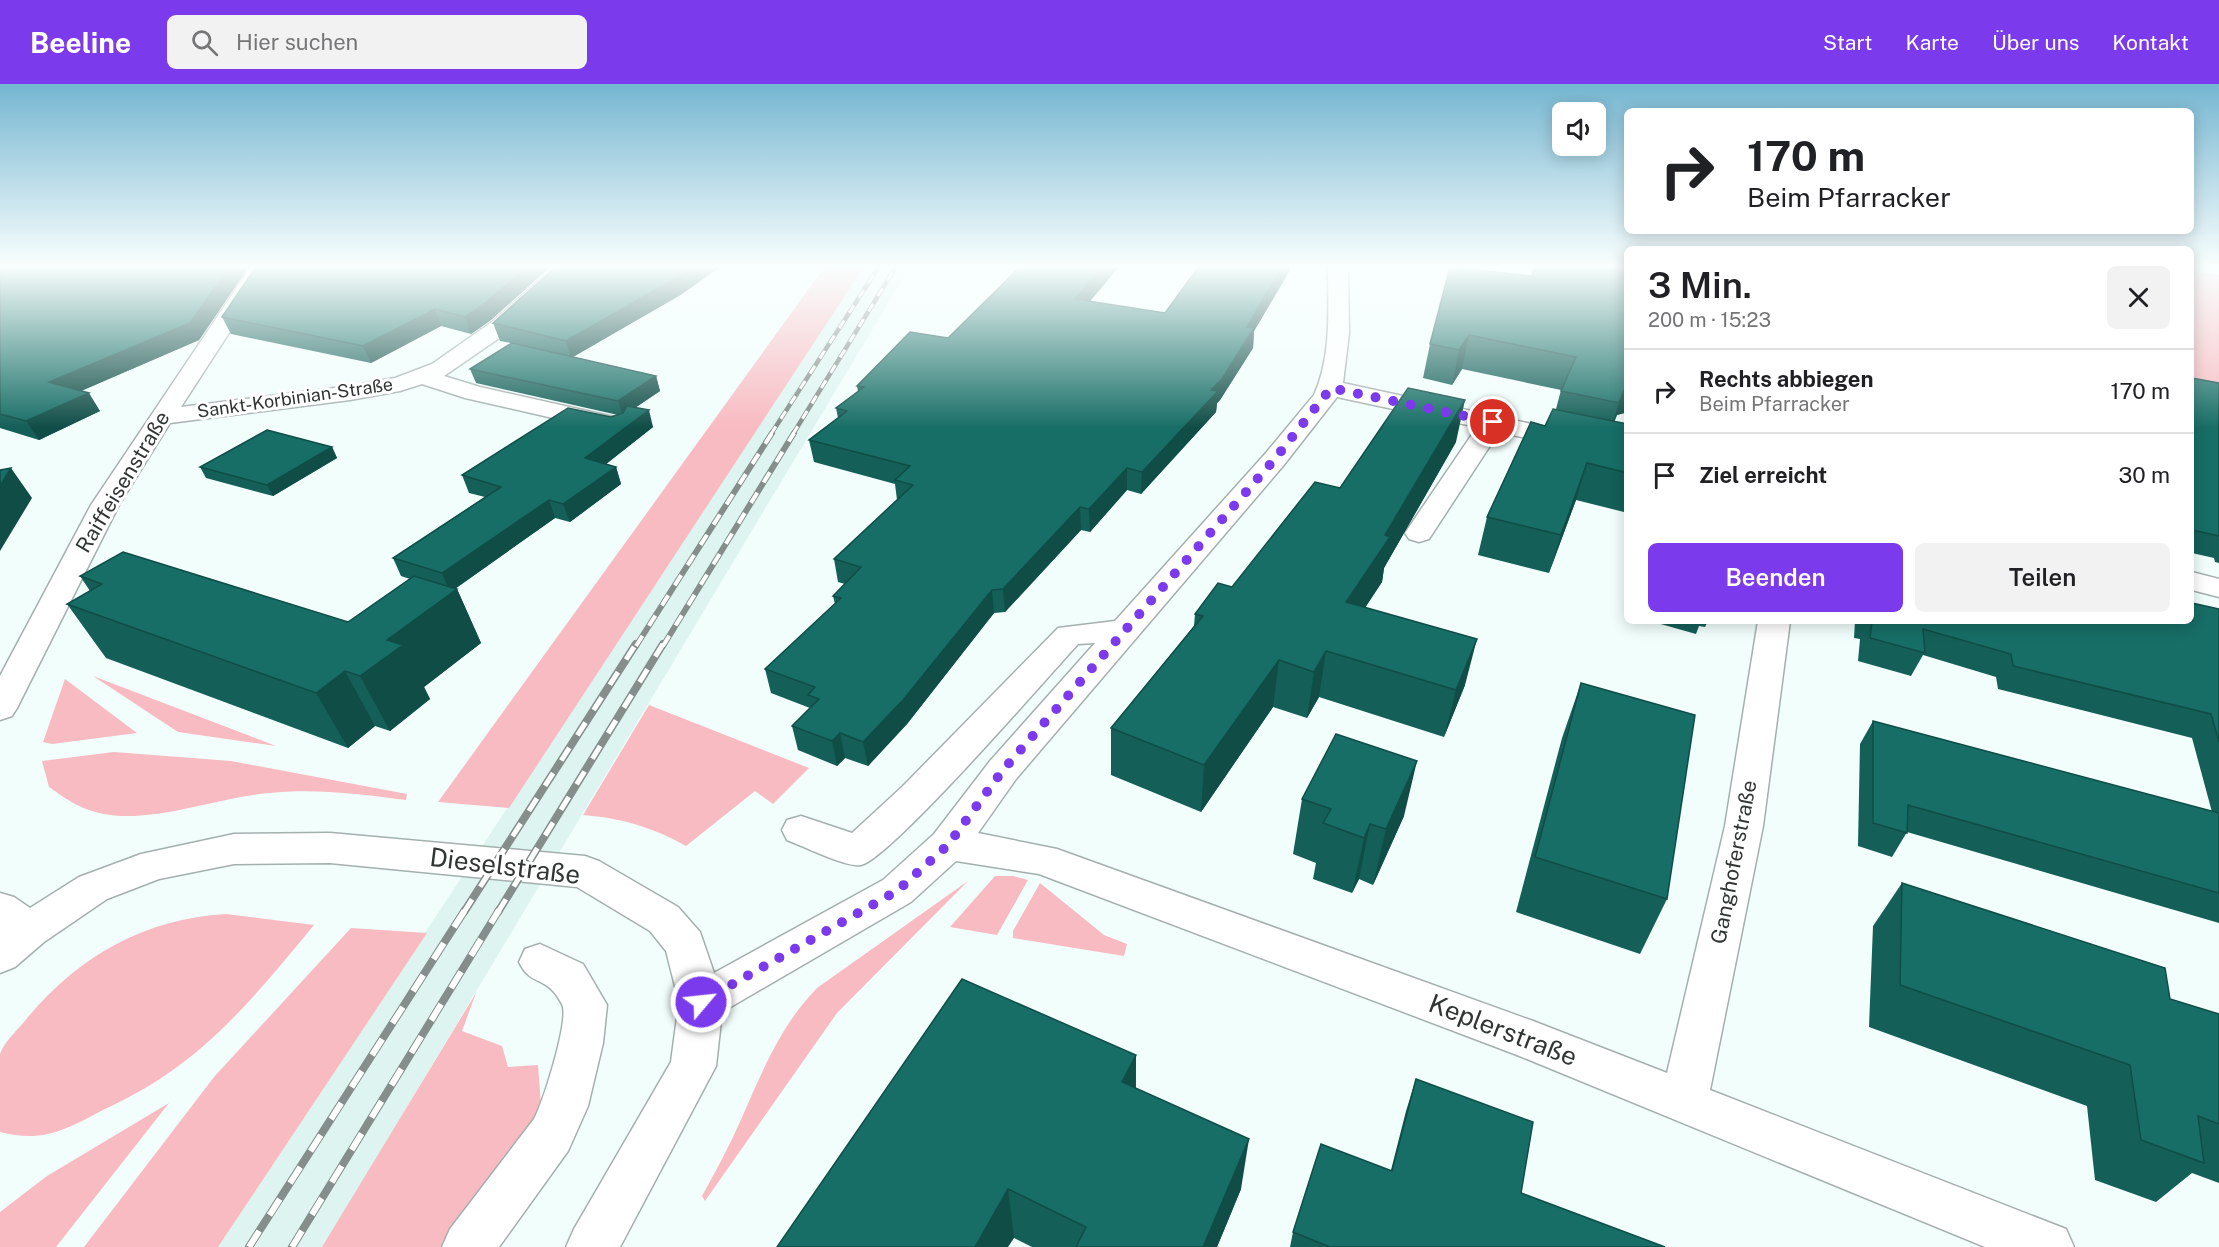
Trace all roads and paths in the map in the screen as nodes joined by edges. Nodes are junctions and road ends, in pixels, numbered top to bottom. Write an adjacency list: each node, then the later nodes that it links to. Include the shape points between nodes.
1 (227, 319): 8 (street, Raiffeisenstraße)
2 (509, 319): 4 (street, Sankt-Korbinian-Straße, via 471,350)
3 (1336, 319): 5 (street)
4 (421, 376): 7 (street); 8 (street, Sankt-Korbinian-Straße, via 350,393)
5 (1331, 388): 9 (street); 16 (street, via 1274,460)
6 (567, 392): 7 (street)
7 (540, 408): 10 (street)
8 (162, 417): 17 (street, Raiffeisenstraße, via 105,505)
9 (1493, 422): 11 (street); 12 (street)
10 (617, 424)
11 (1624, 445)
12 (1419, 533)
13 (2194, 582): 14 (street)
14 (2219, 588)
15 (1774, 624): 24 (street, Ganghoferstraße, via 1744,826)
16 (1122, 631): 19 (street, via 1069,635 858,851); 20 (street, via 1003,770)
17 (13, 664): 18 (street, Raiffeisenstraße)
18 (0, 708)
19 (801, 830)
20 (948, 845): 23 (street, via 897,891); 24 (street, Keplerstraße, via 1043,860)
21 (10, 931): 23 (street, Dieselstraße, via 93,888 155,865 234,849 330,848 585,872 664,919 686,944)
22 (540, 962): 25 (street, via 568,977 585,1005 581,1042 565,1106 551,1135)
23 (701, 1002): 26 (street, Dieselstraße, via 693,1066)
24 (1684, 1101): 27 (street, Keplerstraße)
25 (468, 1247)
26 (592, 1247)
27 (2048, 1247)

